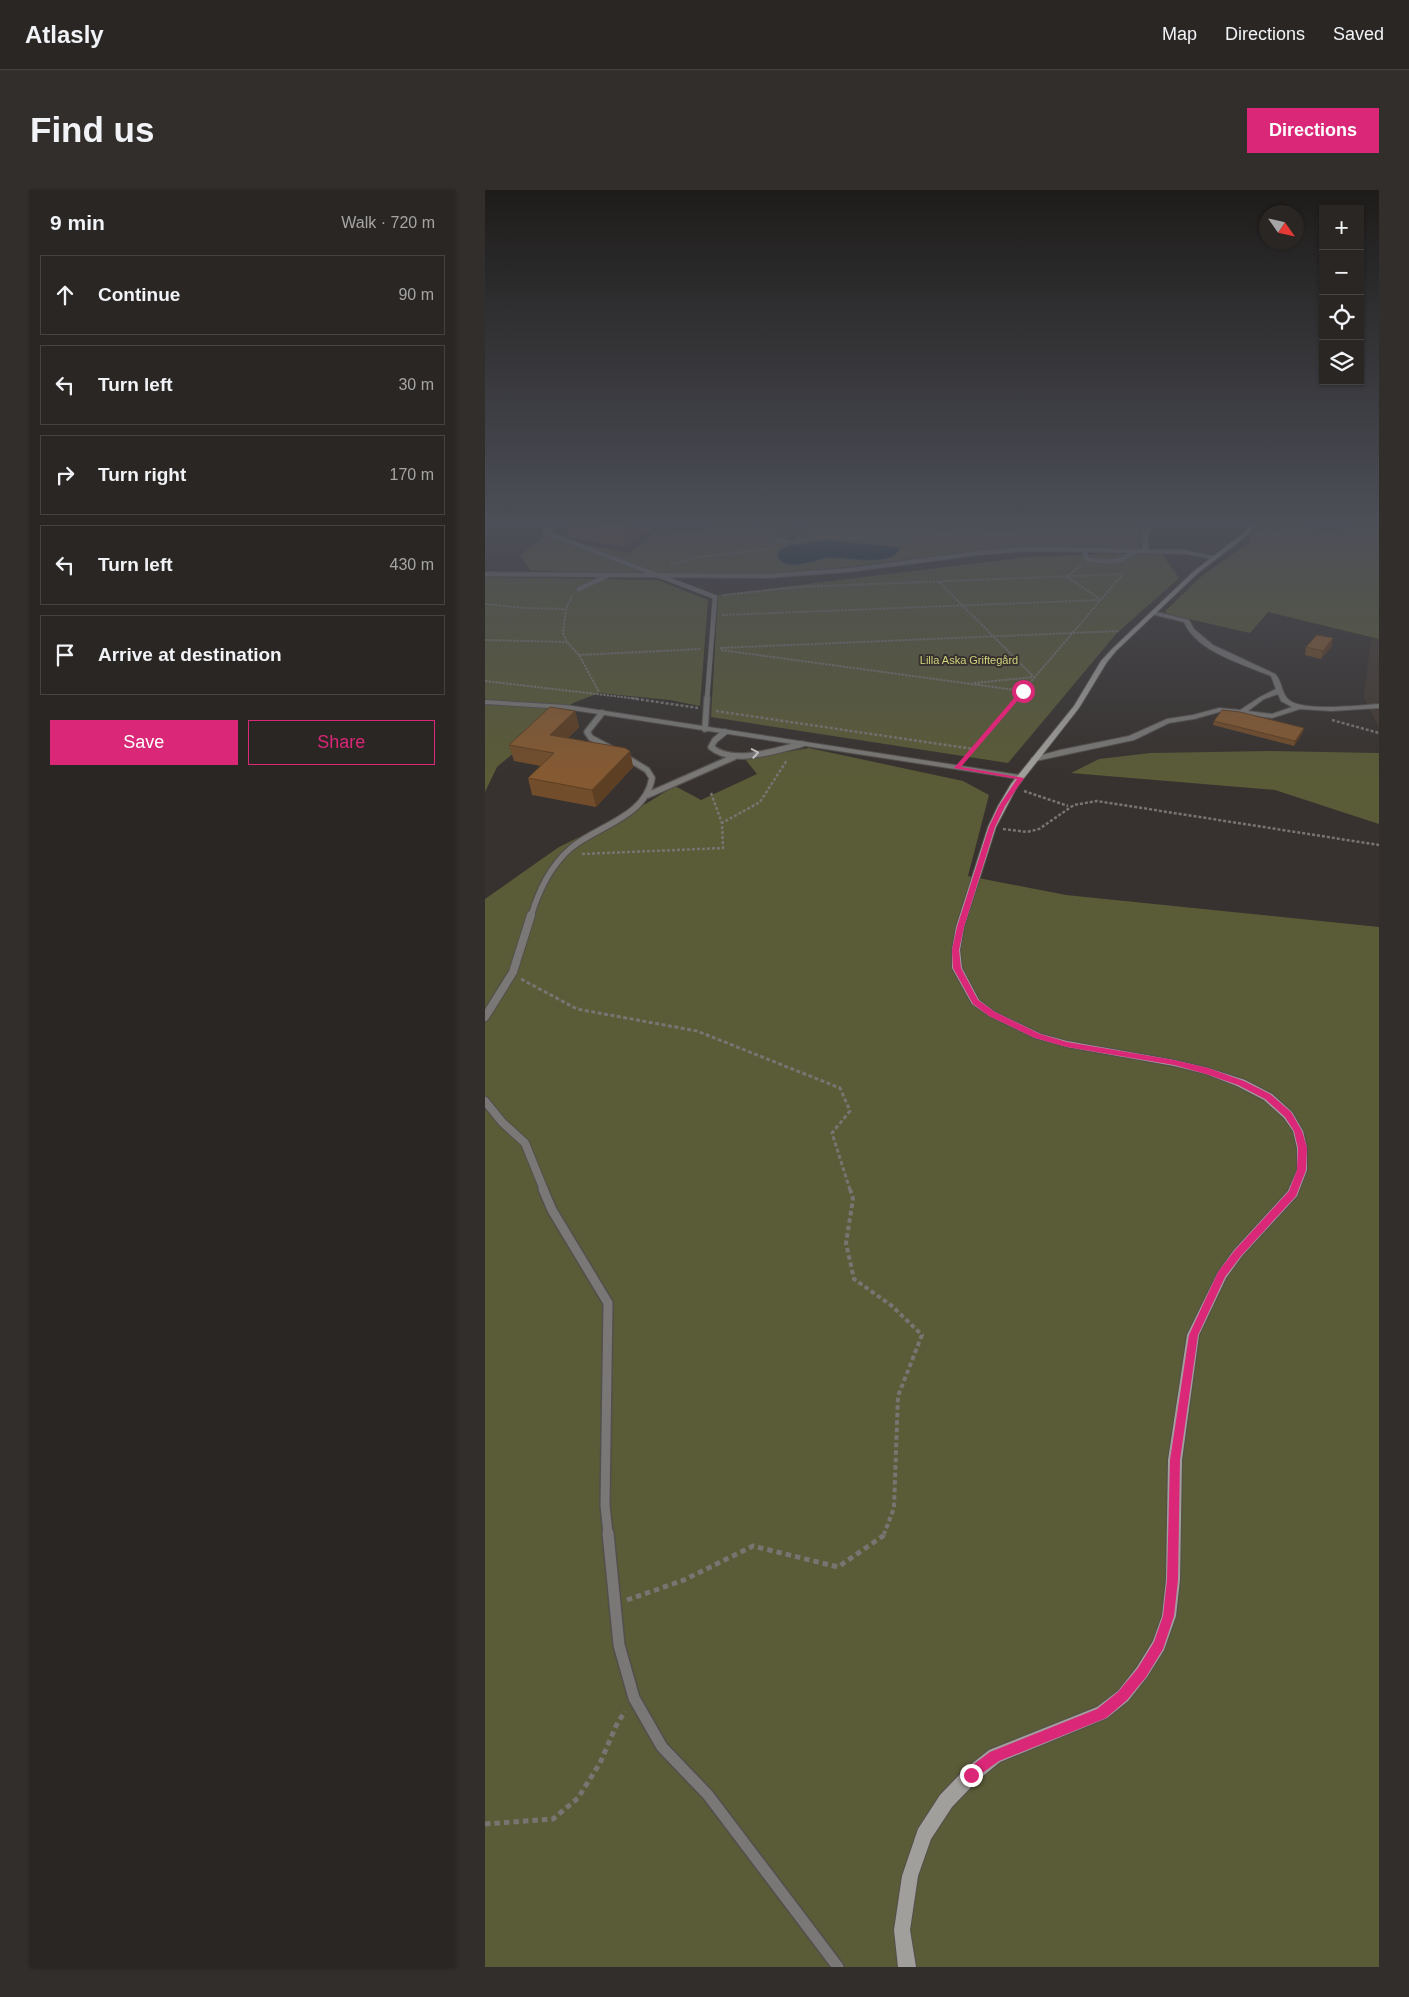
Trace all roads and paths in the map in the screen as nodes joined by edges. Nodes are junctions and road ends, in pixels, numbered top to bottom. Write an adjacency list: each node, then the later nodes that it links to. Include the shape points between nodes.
1 (563, 609): 13 (path, via 566,609 563,633)
2 (714, 609): 8 (lane)
3 (890, 609): 8 (path)
4 (966, 609): 11 (path)
5 (1093, 609): 10 (path)
6 (1157, 609): 7 (street)
7 (1153, 613): 9 (street); 19 (street, via 1187,621 1194,635 1273,675)
8 (714, 616): 14 (lane)
9 (1135, 630): 10 (path); 35 (street, via 1104,661 1077,707)
10 (1073, 633): 11 (path); 16 (path)
11 (993, 636): 14 (path); 16 (path)
12 (485, 640): 13 (path)
13 (567, 642): 15 (path)
14 (711, 648): 15 (path); 18 (path); 25 (lane)
15 (579, 655): 21 (path)
16 (1034, 677): 18 (path); 20 (path)
17 (485, 682): 21 (path)
18 (969, 684): 20 (path)
19 (1280, 690): 24 (street, via 1288,703); 26 (street)
20 (1023, 691): 33 (path)
21 (599, 693): 25 (path)
22 (485, 702): 27 (street, via 535,704)
23 (1379, 706): 24 (street)
24 (1299, 707): 26 (street, via 1272,716)
25 (707, 710): 29 (lane); 33 (path)
26 (1242, 712): 35 (street, via 1219,710 1178,718 1131,738)
27 (603, 713): 29 (street); 39 (lane, via 589,727 588,734 647,770 652,778)
28 (1329, 719): 31 (path)
29 (705, 729): 30 (street)
30 (725, 732): 32 (street); 34 (lane, via 711,747 718,754)
31 (1379, 733)
32 (805, 744): 34 (lane, one-way to 32); 36 (street); 41 (path, via 796,749 760,802)
33 (973, 749): 36 (path)
34 (736, 756): 39 (lane)
35 (1034, 760): 37 (street)
36 (957, 768): 37 (street)
37 (1017, 782): 40 (path, via 1049,801); 42 (street)
38 (711, 792): 41 (path)
39 (648, 795): 44 (lane)
40 (1068, 806): 42 (path, via 1037,830 1029,832); 43 (path, via 1079,801 1097,801)
41 (723, 823): 44 (path, via 723,848)
42 (992, 827): 52 (street, via 960,927 956,950 957,968 975,1002 1038,1036 1208,1071 1267,1096 1288,1115 1298,1131 1303,1148 1302,1170 1293,1193 1222,1275 1193,1335 1175,1460 1173,1580 1169,1616 1159,1645 1123,1696 1101,1713 995,1756 946,1801 924,1835 911,1876 902,1930)
43 (1379, 845)
44 (564, 855): 45 (lane, via 542,884)
45 (512, 974): 46 (lane); 48 (path, via 577,1009 697,1031 840,1088 850,1111 833,1133 853,1199 846,1244 854,1280 892,1306 922,1335 898,1396 894,1508 883,1536 838,1566 753,1546 684,1580)
46 (485, 1018)
47 (485, 1101): 48 (lane, via 525,1143 552,1210 609,1303 605,1505)
48 (614, 1604): 49 (lane, via 619,1645)
49 (634, 1698): 50 (path, via 578,1798 553,1819); 51 (lane, via 662,1747 707,1795)
50 (485, 1824)
51 (838, 1967)
52 (907, 1967)

